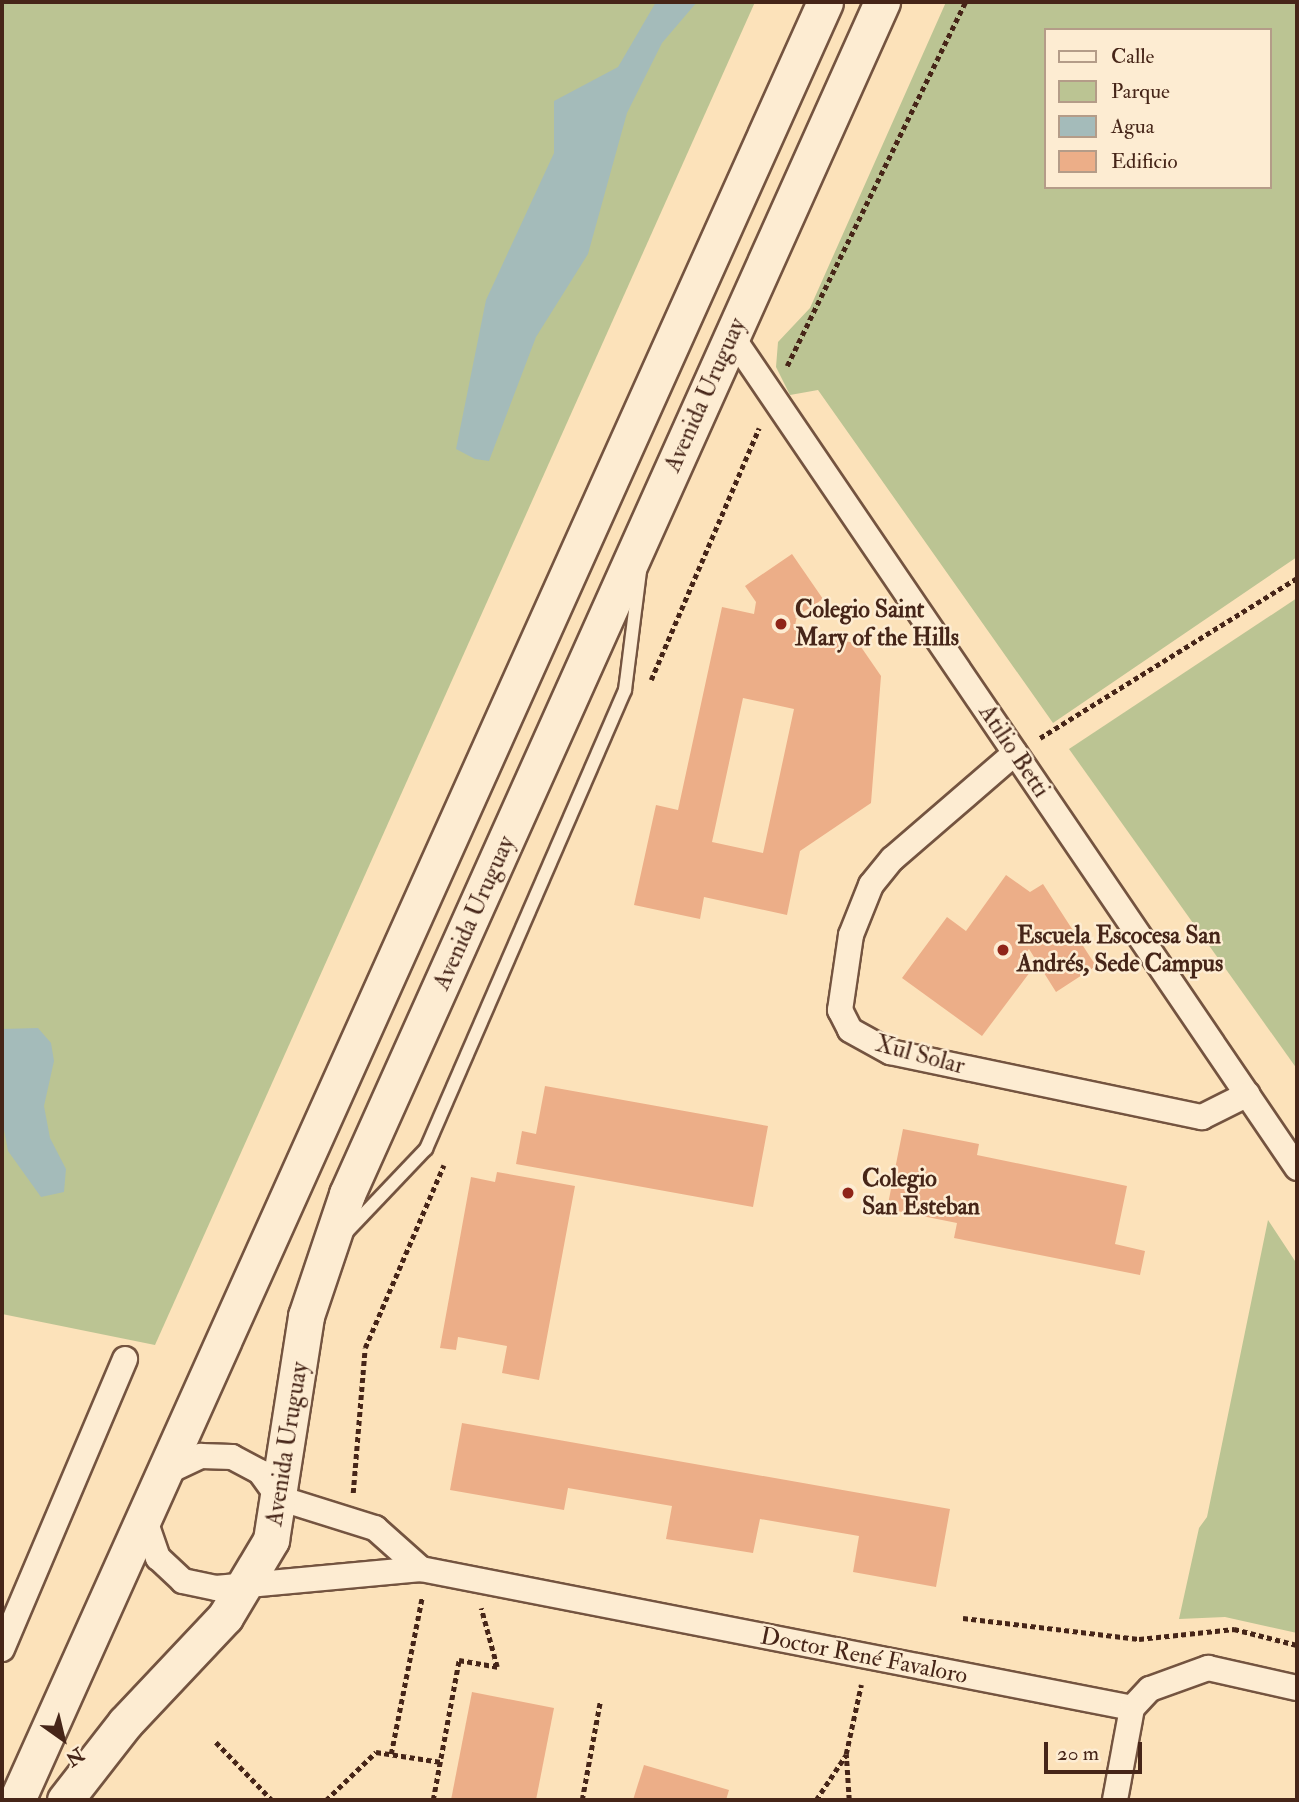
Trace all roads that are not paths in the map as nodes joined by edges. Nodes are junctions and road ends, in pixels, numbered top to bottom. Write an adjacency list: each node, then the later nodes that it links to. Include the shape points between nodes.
1 (825, 2): 10 (main road)
2 (882, 2): 3 (main road, Avenida Uruguay)
3 (731, 335): 4 (main road, Avenida Uruguay); 5 (street, Atilio Betti)
4 (645, 530): 8 (main road, Avenida Uruguay); 8 (lane, via 625,690 426,1149)
5 (1015, 753): 6 (street, Atilio Betti); 6 (street, Xul Solar, via 892,859 871,885 850,935 840,1010 850,1030 890,1052 1202,1117)
6 (1248, 1094): 7 (street, Atilio Betti)
7 (1297, 1168)
8 (322, 1258): 11 (main road, Avenida Uruguay, via 306,1316)
9 (125, 1359): 14 (street)
10 (153, 1493): 11 (street, via 173,1469 201,1456 232,1457 260,1472); 13 (street, via 147,1526 158,1558 183,1581 216,1588); 17 (main road)
11 (279, 1498): 12 (street, via 348,1520 402,1547); 13 (main road, Avenida Uruguay, via 271,1540)
12 (424, 1570): 13 (street, Doctor René Favaloro); 16 (street, Doctor René Favaloro)
13 (252, 1580): 18 (main road, Avenida Uruguay)
14 (2, 1649)
15 (1297, 1688): 16 (street, via 1208,1668 1150,1689)
16 (1132, 1708): 19 (street)
17 (17, 1800)
18 (65, 1800)
19 (1115, 1800)

